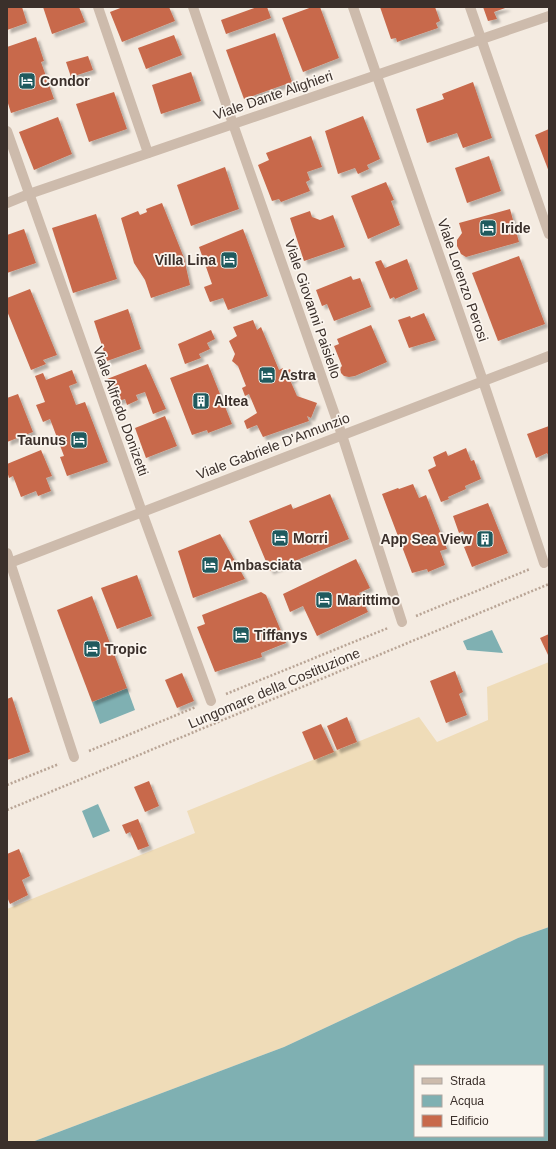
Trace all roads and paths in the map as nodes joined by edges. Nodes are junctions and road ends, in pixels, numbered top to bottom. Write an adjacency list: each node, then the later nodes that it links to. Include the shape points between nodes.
1 (98, 7): 10 (street)
2 (193, 7): 8 (street, Viale Giovanni Paisiello)
3 (352, 7): 7 (street, Viale Lorenzo Perosi)
4 (470, 7): 6 (street)
5 (549, 16): 6 (street, Viale Dante Alighieri)
6 (481, 39): 7 (street, Viale Dante Alighieri); 13 (street)
7 (376, 75): 8 (street, Viale Dante Alighieri); 15 (street, Viale Lorenzo Perosi)
8 (233, 124): 10 (street, Viale Dante Alighieri); 16 (street, Viale Giovanni Paisiello)
9 (7, 131): 11 (street, Viale Alfredo Donizetti)
10 (148, 153): 11 (street, Viale Dante Alighieri)
11 (29, 194): 12 (street, Viale Dante Alighieri); 17 (street, Viale Alfredo Donizetti)
12 (7, 202)
13 (549, 234)
14 (549, 356): 15 (street, Viale Gabriele D'Annunzio)
15 (483, 381): 16 (street, Viale Gabriele D'Annunzio); 19 (street, Viale Lorenzo Perosi)
16 (342, 435): 17 (street, Viale Gabriele D'Annunzio); 21 (street, Viale Giovanni Paisiello)
17 (142, 512): 18 (street, Viale Gabriele D'Annunzio); 22 (street, Viale Alfredo Donizetti)
18 (8, 560): 23 (street)
19 (544, 563): 21 (path, Lungomare della Costituzione)
20 (549, 584): 25 (path, Lungomare della Costituzione)
21 (402, 622): 22 (path, Lungomare della Costituzione)
22 (211, 701): 23 (path, Lungomare della Costituzione)
23 (74, 757): 24 (path, Lungomare della Costituzione)
24 (7, 785)
25 (7, 810)

